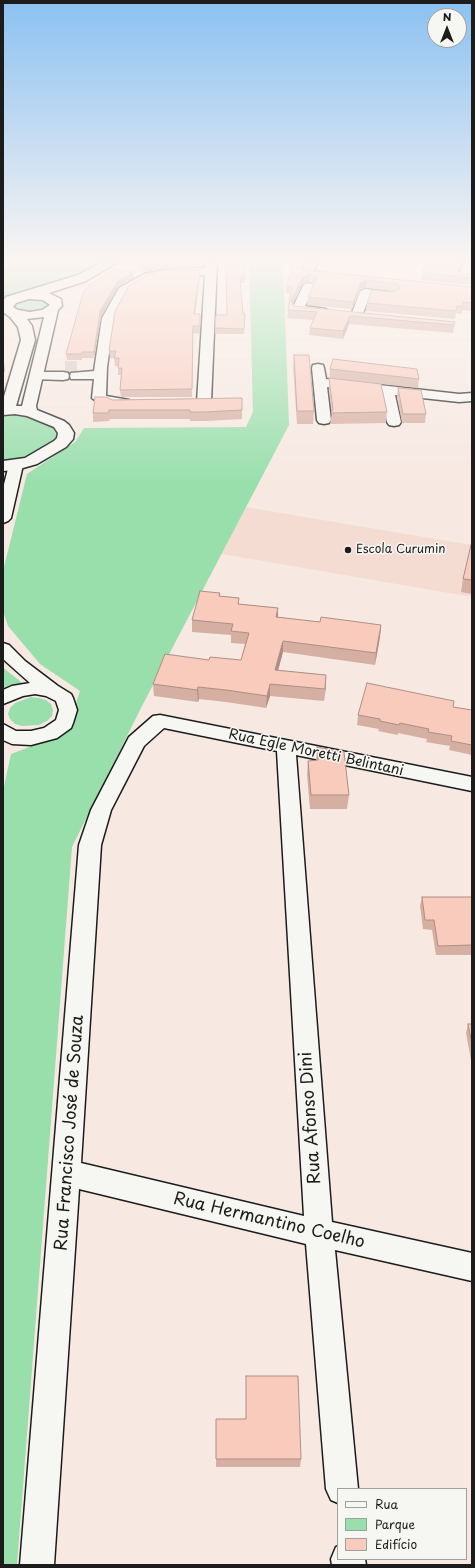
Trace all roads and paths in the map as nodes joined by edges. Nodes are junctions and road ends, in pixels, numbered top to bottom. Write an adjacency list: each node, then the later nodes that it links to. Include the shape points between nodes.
1 (27, 336): 15 (street, via 9,405)
2 (47, 336): 6 (street)
3 (106, 336): 7 (street)
4 (207, 336): 12 (street)
5 (318, 368): 8 (street)
6 (38, 371): 7 (street); 16 (street, via 29,406)
7 (101, 371): 14 (street, via 99,398 114,403)
8 (320, 382): 9 (street); 17 (street)
9 (387, 390): 10 (street, via 459,398); 18 (street)
10 (472, 397)
11 (189, 402): 12 (street)
12 (204, 402): 13 (street)
13 (220, 402)
14 (136, 403)
15 (4, 411): 16 (street)
16 (30, 412): 19 (street, via 62,426 66,436 60,444 31,461)
17 (324, 420)
18 (394, 422)
19 (10, 465): 20 (street)
20 (3, 518)
21 (3, 649): 22 (street)
22 (51, 690): 23 (street, via 19,690); 25 (street, via 64,698 68,710 64,723 50,733 31,738 12,736)
23 (3, 698)
24 (160, 721): 26 (street, Rua Egle Moretti Belintani); 28 (street, Rua Francisco José de Souza, via 136,742 101,810 90,845)
25 (3, 731)
26 (286, 746): 27 (street, Rua Egle Moretti Belintani); 29 (street, Rua Afonso Dini)
27 (472, 784)
28 (67, 1173): 29 (street, Rua Hermantino Coelho); 32 (street, Rua Francisco José de Souza)
29 (319, 1233): 30 (street, Rua Hermantino Coelho); 31 (street, Rua Afonso Dini)
30 (472, 1267)
31 (342, 1488)
32 (37, 1565)

